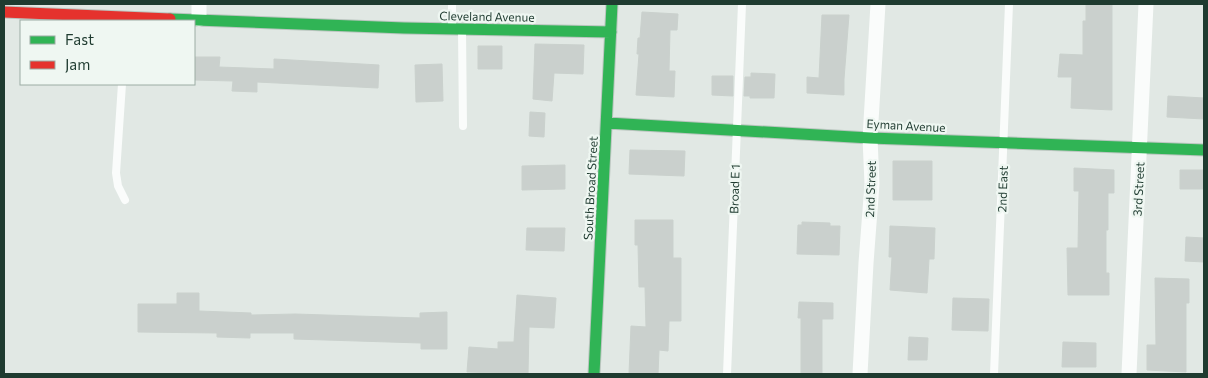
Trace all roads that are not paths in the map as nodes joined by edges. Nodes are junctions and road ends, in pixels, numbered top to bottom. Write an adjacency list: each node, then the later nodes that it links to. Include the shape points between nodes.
1 (452, 4): 10 (lane)
2 (612, 4): 11 (street, South Broad Street)
3 (742, 4): 15 (lane, Broad E 1)
4 (878, 4): 16 (street, 2nd Street)
5 (1009, 4): 17 (lane, 2nd East)
6 (1146, 4): 18 (street, 3rd Street)
7 (199, 11): 9 (street, Cleveland Avenue); 10 (street, Cleveland Avenue)
8 (4, 12): 9 (street, Cleveland Avenue)
9 (127, 19)
10 (457, 29): 11 (street, Cleveland Avenue); 14 (lane)
11 (611, 32): 13 (street, South Broad Street)
12 (122, 85): 20 (lane, via 116,173)
13 (607, 123): 15 (street, Eyman Avenue); 21 (street, South Broad Street)
14 (463, 126)
15 (737, 130): 16 (street, Eyman Avenue); 22 (lane, Broad E 1)
16 (870, 138): 17 (street, Eyman Avenue); 23 (street, 2nd Street, via 872,184)
17 (1004, 144): 18 (street, Eyman Avenue); 24 (lane, 2nd East)
18 (1140, 148): 19 (street, Eyman Avenue); 25 (street, 3rd Street)
19 (1204, 150)
20 (125, 200)
21 (594, 374)
22 (727, 374)
23 (860, 374)
24 (994, 374)
25 (1129, 374)

